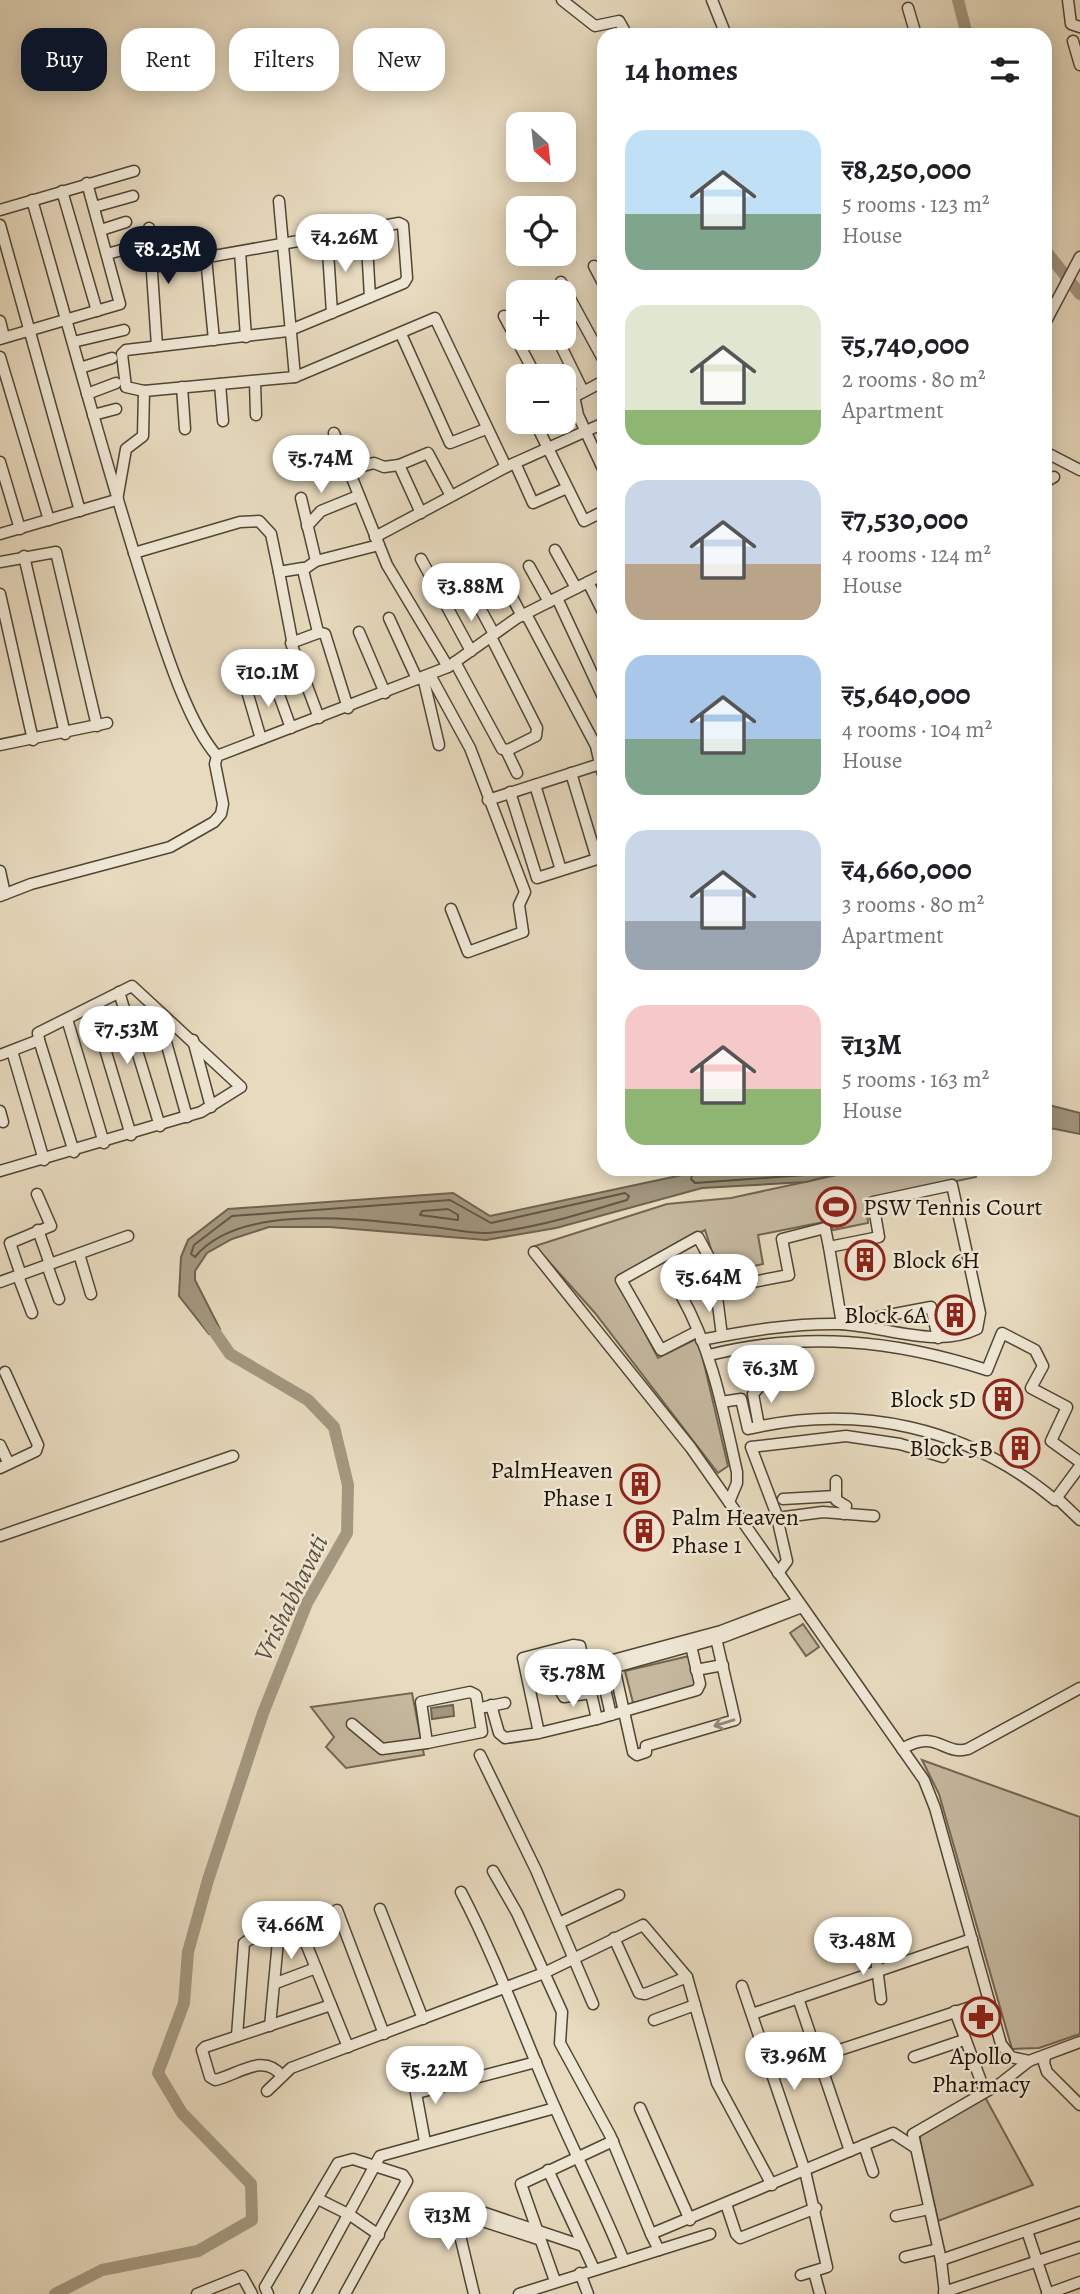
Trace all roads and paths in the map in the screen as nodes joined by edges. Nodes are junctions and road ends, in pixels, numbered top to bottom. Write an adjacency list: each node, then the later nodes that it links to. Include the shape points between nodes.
1 (562, 0): 6 (street, via 595,26 619,21)
2 (712, 0): 7 (street)
3 (1068, 0): 5 (street, via 1071,24)
4 (908, 8): 8 (street)
5 (1080, 27)
6 (623, 28)
7 (723, 28)
8 (914, 28)
9 (1073, 41): 10 (street)
10 (1080, 65)
11 (134, 171): 12 (street)
12 (88, 183): 13 (street); 17 (street)
13 (62, 191): 15 (street); 36 (street)
14 (133, 196): 17 (street)
15 (32, 200): 18 (street); 40 (street)
16 (279, 201): 25 (street)
17 (94, 207): 23 (street)
18 (0, 209)
19 (126, 222): 23 (street)
20 (0, 225): 43 (street)
21 (149, 228): 32 (street)
22 (366, 229): 24 (street); 34 (street); 34 (street, via 401,223 407,278)
23 (101, 230): 28 (street)
24 (327, 236): 25 (street); 38 (street)
25 (282, 244): 27 (street); 44 (street)
26 (130, 248): 28 (street)
27 (240, 252): 29 (street); 46 (street)
28 (107, 254): 36 (street, via 121,303)
29 (206, 258): 32 (street); 48 (street)
30 (1079, 258): 37 (street)
31 (594, 266): 33 (street)
32 (152, 267): 50 (street)
33 (597, 272)
34 (370, 297): 38 (street)
35 (576, 310): 51 (street)
36 (97, 311): 40 (street)
37 (1052, 311)
38 (332, 313): 44 (street)
39 (504, 316): 55 (street)
40 (67, 320): 43 (street); 49 (street)
41 (0, 321): 47 (street)
42 (124, 330): 49 (street)
43 (29, 331): 47 (street); 90 (street)
44 (288, 331): 46 (street); 57 (street)
45 (401, 334): 57 (street); 73 (street, via 450,443); 73 (street, via 439,320)
46 (246, 337): 48 (street)
47 (2, 338)
48 (214, 340): 50 (street)
49 (73, 342): 56 (street)
50 (157, 346): 63 (street, via 122,354 125,387)
51 (597, 348)
52 (561, 350): 65 (street)
53 (0, 358): 93 (street)
54 (112, 358): 56 (street)
55 (530, 364)
56 (80, 368): 64 (street)
57 (295, 377): 58 (street)
58 (255, 381): 60 (street); 69 (street)
59 (116, 383): 64 (street)
60 (220, 384): 62 (street); 70 (street)
61 (597, 385): 65 (street)
62 (182, 387): 63 (street); 72 (street)
63 (144, 391): 89 (street, via 143,436 126,449)
64 (87, 394): 68 (street)
65 (579, 394): 66 (street); 74 (street, via 578,415)
66 (576, 396)
67 (116, 408): 68 (street)
68 (93, 415): 89 (street)
69 (256, 415)
70 (223, 421)
71 (597, 426): 74 (street)
72 (185, 429)
73 (486, 429): 82 (street)
74 (585, 431): 77 (street); 78 (street)
75 (334, 433): 83 (street)
76 (542, 434): 77 (street)
77 (548, 448): 82 (street); 85 (street)
78 (597, 456)
79 (1052, 456): 84 (street)
80 (0, 462): 95 (street)
81 (399, 465): 83 (street, via 374,463); 87 (street, via 428,453); 91 (street)
82 (510, 465): 85 (street, via 533,503); 87 (street)
83 (348, 470): 86 (street)
84 (1080, 470)
85 (567, 488): 92 (street, via 584,521)
86 (358, 496): 94 (street, via 321,511); 97 (street)
87 (451, 496): 91 (street)
88 (301, 498): 94 (street)
89 (116, 500): 90 (street); 99 (street)
90 (80, 511): 93 (street)
91 (421, 513): 97 (street)
92 (597, 514)
93 (49, 520): 95 (street)
94 (307, 526): 102 (street)
95 (20, 528): 96 (street)
96 (0, 534)
97 (377, 541): 102 (street); 123 (street)
98 (555, 550): 110 (street)
99 (134, 554): 106 (street, via 240,522 259,521 271,534); 138 (street, via 179,684)
100 (24, 556): 103 (street); 131 (street); 131 (street, via 56,552 102,725)
101 (421, 559): 121 (street)
102 (316, 561): 105 (street)
103 (0, 562)
104 (529, 566): 113 (street)
105 (303, 568): 106 (street); 118 (street)
106 (279, 572): 120 (street)
107 (597, 578): 109 (street)
108 (503, 580): 115 (street)
109 (588, 582): 110 (street); 114 (street)
110 (576, 588): 113 (street)
111 (0, 594): 133 (street)
112 (474, 597): 119 (street)
113 (553, 600): 115 (street); 126 (street)
114 (597, 600)
115 (524, 615): 119 (street); 134 (street)
116 (389, 618): 125 (street)
117 (359, 632): 127 (street)
118 (318, 633): 120 (street); 128 (street, via 325,634)
119 (493, 636): 121 (street); 137 (street, via 538,731)
120 (292, 640): 129 (street)
121 (471, 651): 123 (street)
122 (267, 662): 130 (street)
123 (451, 665): 125 (street); 137 (street)
124 (242, 674): 132 (street)
125 (423, 677): 127 (street); 136 (street); 144 (street, via 470,748)
126 (597, 685)
127 (385, 693): 128 (street)
128 (348, 708): 129 (street)
129 (319, 718): 130 (street)
130 (291, 728): 132 (street)
131 (65, 734): 133 (street)
132 (261, 739): 138 (street)
133 (33, 740): 135 (street)
134 (597, 740)
135 (0, 743)
136 (439, 745)
137 (506, 750): 140 (street)
138 (217, 756): 147 (street, via 223,804 214,822 170,847)
139 (597, 763): 141 (street)
140 (517, 772)
141 (570, 773): 142 (street); 145 (street, via 597,859)
142 (536, 785): 143 (street); 145 (street)
143 (510, 792): 144 (street); 145 (street, via 537,878)
144 (488, 800): 148 (street, via 525,892 519,905 523,932 468,952)
145 (561, 870)
146 (0, 872): 147 (street)
147 (2, 895)
148 (451, 909)
149 (119, 992): 150 (street); 151 (street, via 132,986); 161 (street)
150 (93, 1006): 152 (street); 162 (street)
151 (156, 1007): 154 (street); 159 (street)
152 (66, 1019): 153 (street, via 38,1033); 163 (street)
153 (39, 1040): 155 (street); 164 (street)
154 (193, 1040): 157 (street); 157 (street, via 241,1087)
155 (12, 1051): 156 (street); 165 (street)
156 (0, 1055)
157 (211, 1107): 159 (street)
158 (0, 1111): 160 (street)
159 (187, 1117): 161 (street)
160 (3, 1122)
161 (160, 1126): 162 (street)
162 (131, 1135): 163 (street)
163 (104, 1143): 164 (street)
164 (74, 1152): 165 (street)
165 (44, 1160): 166 (street)
166 (0, 1171)
167 (37, 1195): 168 (street, via 51,1226)
168 (38, 1230): 173 (street); 174 (street, via 10,1242)
169 (128, 1236): 172 (street)
170 (829, 1247): 179 (street); 181 (street, via 825,1228 782,1239 789,1275 716,1289); 182 (street, via 879,1237 873,1202 952,1185 980,1313 977,1329 961,1337)
171 (534, 1252): 197 (street)
172 (79, 1254): 173 (street); 176 (street)
173 (48, 1265): 174 (street); 177 (street)
174 (20, 1275): 175 (street); 178 (street)
175 (0, 1282)
176 (91, 1293)
177 (59, 1299)
178 (32, 1313)
179 (842, 1324): 181 (street, via 749,1329); 182 (street); 182 (street, via 931,1307)
180 (700, 1335): 180 (street, via 681,1295 718,1274 698,1237 621,1280 661,1350); 181 (street); 183 (street)
181 (722, 1336)
182 (938, 1338)
183 (709, 1354): 186 (street); 191 (street, via 778,1342 857,1341 929,1352 987,1370 1002,1333 1035,1350 1043,1366 1031,1388 1067,1407 1051,1441)
184 (5, 1372): 192 (street, via 38,1445 36,1451)
185 (775, 1377): 187 (street, via 753,1394)
186 (721, 1402): 187 (street, via 741,1399 748,1429); 197 (street, via 737,1472)
187 (759, 1426): 195 (street, via 835,1418 904,1425 974,1448 1023,1475 1055,1500)
188 (0, 1445): 192 (street)
189 (233, 1456): 202 (street)
190 (943, 1457): 200 (street, via 900,1444 846,1436 751,1447)
191 (1080, 1464): 195 (street)
192 (4, 1465)
193 (836, 1481): 194 (street)
194 (836, 1496): 196 (street); 198 (street, via 846,1506)
195 (1057, 1497): 201 (street)
196 (783, 1499)
197 (729, 1502): 203 (street)
198 (844, 1514): 199 (street); 200 (street)
199 (874, 1516)
200 (777, 1518): 203 (street, via 787,1561)
201 (1080, 1520)
202 (0, 1536)
203 (778, 1573): 204 (street)
204 (800, 1605): 205 (street); 223 (street)
205 (715, 1636): 206 (street); 207 (street); 210 (street, via 598,1664)
206 (691, 1646): 208 (street); 209 (street)
207 (723, 1665): 209 (street); 217 (street, one-way to 217, via 735,1720 646,1746 646,1752 637,1755)
208 (614, 1667): 211 (street); 217 (street)
209 (696, 1670): 217 (street, via 697,1690)
210 (586, 1671): 211 (street); 213 (street); 213 (street, via 555,1682 564,1697); 221 (street, via 580,1646 523,1658)
211 (601, 1671): 218 (street)
212 (1080, 1688): 223 (street, via 968,1749 924,1740)
213 (591, 1693): 219 (street)
214 (505, 1703): 215 (street)
215 (491, 1706): 216 (street); 221 (street, via 505,1738)
216 (479, 1708): 222 (street, via 482,1732); 222 (street, via 476,1695 470,1692 421,1702)
217 (625, 1712): 218 (street)
218 (611, 1715): 219 (street)
219 (597, 1719): 221 (street)
220 (352, 1724): 222 (street, via 382,1749)
221 (539, 1733)
222 (427, 1743)
223 (902, 1749): 232 (street, via 924,1780 935,1808)
224 (480, 1755): 230 (street)
225 (493, 1871): 238 (street)
226 (461, 1892): 241 (street)
227 (619, 1895): 230 (street)
228 (380, 1909): 251 (street)
229 (337, 1910): 254 (street)
230 (559, 1923): 235 (street)
231 (614, 1938): 235 (street); 239 (street, via 643,1924); 239 (street, via 639,1993)
232 (972, 1939): 237 (street); 245 (street)
233 (278, 1941): 236 (street, via 303,1938); 240 (street); 255 (street, via 252,1938 244,1943)
234 (875, 1951): 237 (street)
235 (574, 1958): 238 (street); 246 (street)
236 (316, 1968): 240 (street); 247 (street)
237 (878, 1971): 243 (street); 244 (street)
238 (544, 1973): 241 (street); 272 (street, via 562,2012 561,2043)
239 (687, 1977): 248 (street)
240 (276, 1983): 253 (street)
241 (506, 1986): 251 (street); 263 (street)
242 (742, 1986): 250 (street)
243 (798, 1998): 250 (street); 259 (street)
244 (881, 1999)
245 (989, 2001): 249 (street); 262 (street, via 1001,2044 1011,2057)
246 (593, 2004)
247 (331, 2005): 253 (street); 258 (street)
248 (695, 2005): 252 (street); 282 (street, via 716,2083)
249 (955, 2011): 256 (street); 259 (street)
250 (752, 2014): 280 (street)
251 (423, 2019): 254 (street)
252 (654, 2020)
253 (270, 2026): 255 (street)
254 (384, 2034): 258 (street)
255 (237, 2036): 264 (street, via 203,2049 212,2079 260,2064 276,2068)
256 (964, 2040): 260 (street); 267 (street)
257 (1080, 2042): 261 (street)
258 (348, 2047): 264 (street, via 291,2068)
259 (818, 2057): 276 (street)
260 (914, 2057)
261 (1045, 2057): 262 (street); 269 (street, via 1048,2072)
262 (1029, 2061): 267 (street)
263 (536, 2062): 268 (street); 270 (street)
264 (282, 2076): 266 (street)
265 (413, 2077): 268 (street)
266 (267, 2091)
267 (985, 2092): 275 (street, via 912,2134)
268 (417, 2093): 273 (street)
269 (1080, 2105)
270 (555, 2108): 273 (street); 277 (street)
271 (640, 2108): 291 (street)
272 (613, 2141): 277 (street); 294 (street)
273 (425, 2142): 278 (street, via 385,2153)
274 (864, 2145): 275 (street, via 893,2133); 276 (street); 281 (street)
275 (916, 2148): 286 (street)
276 (850, 2151): 280 (street)
277 (580, 2157): 279 (street); 303 (street)
278 (376, 2164): 283 (street, via 353,2159 340,2162); 289 (street); 296 (street, via 403,2175 407,2182)
279 (548, 2170): 292 (street, via 521,2184); 298 (street)
280 (805, 2171): 282 (street); 285 (street)
281 (873, 2172)
282 (772, 2185): 284 (street)
283 (318, 2199): 289 (street); 314 (street, via 265,2287)
284 (726, 2204): 285 (street, via 740,2238); 291 (street)
285 (816, 2208): 306 (street, via 827,2267)
286 (929, 2209): 290 (street); 301 (street)
287 (455, 2212): 292 (street, via 453,2202); 297 (street); 317 (street)
288 (1080, 2212): 293 (street)
289 (350, 2215): 296 (street); 315 (street)
290 (896, 2216)
291 (690, 2220): 294 (street)
292 (534, 2228): 297 (street); 298 (street)
293 (1027, 2231): 301 (street); 304 (street)
294 (651, 2234): 300 (street)
295 (710, 2234): 300 (street)
296 (379, 2235): 316 (street)
297 (538, 2239): 309 (street)
298 (583, 2246): 305 (street)
299 (1080, 2247): 304 (street)
300 (659, 2250): 303 (street)
301 (939, 2254): 302 (street); 312 (street)
302 (905, 2257)
303 (624, 2261): 305 (street)
304 (1037, 2262): 312 (street); 321 (street)
305 (594, 2269): 307 (street)
306 (814, 2272): 308 (street); 320 (street)
307 (580, 2273): 309 (street); 319 (street)
308 (801, 2275)
309 (555, 2281): 318 (street)
310 (1080, 2282): 321 (street)
311 (202, 2293): 313 (street, via 242,2276)
312 (944, 2293)
313 (252, 2294)
314 (268, 2294)
315 (305, 2294)
316 (345, 2294)
317 (474, 2294)
318 (519, 2294)
319 (588, 2294)
320 (820, 2294)
321 (1048, 2294)

